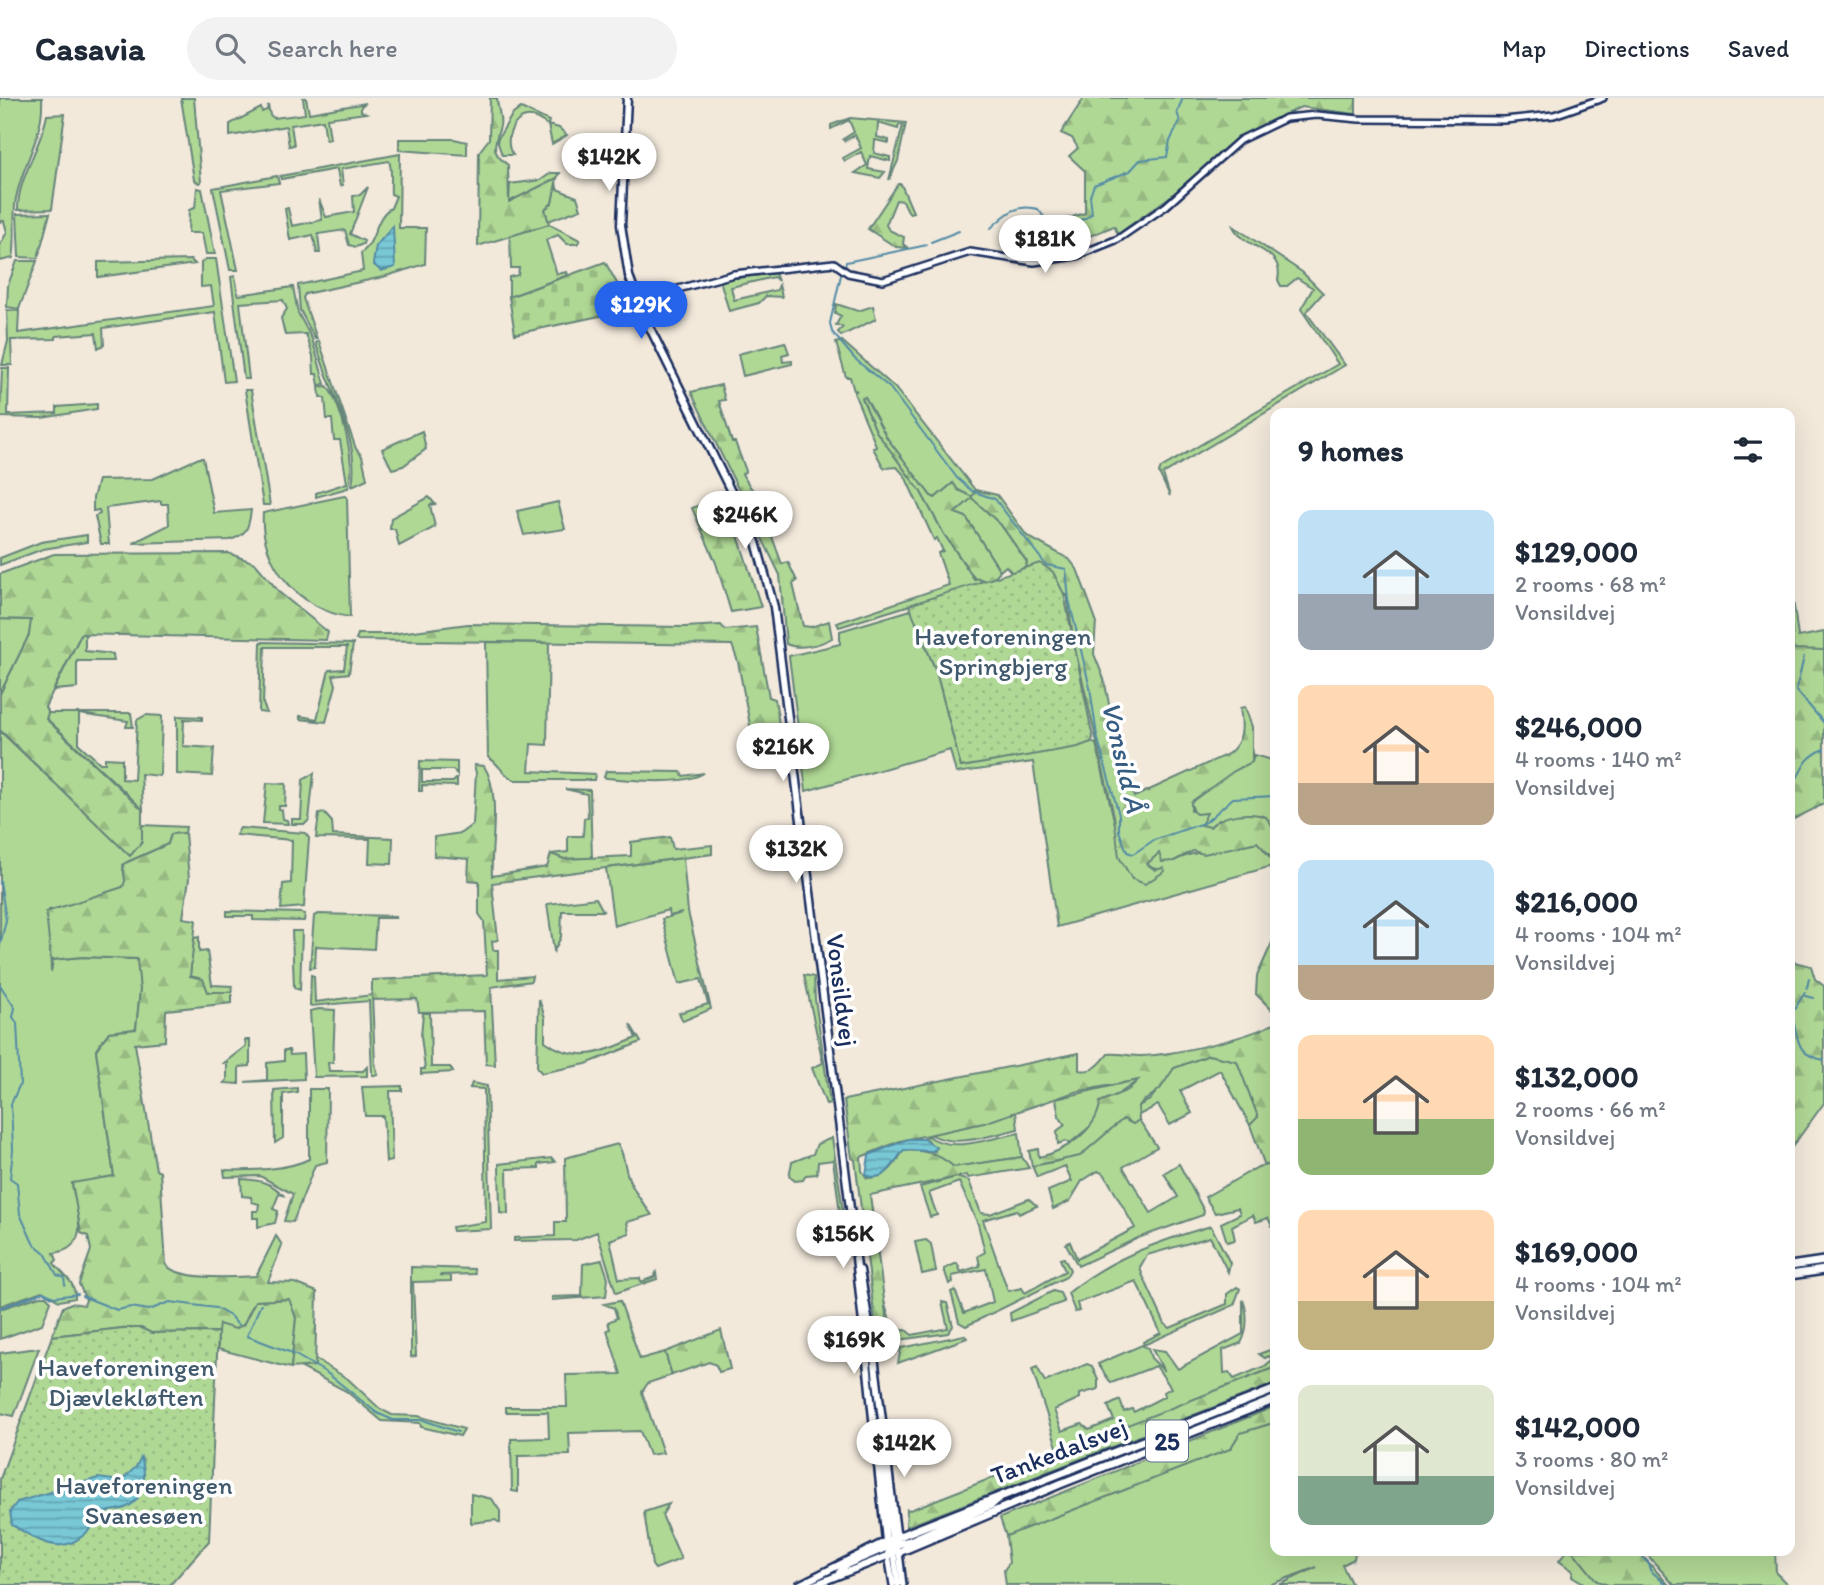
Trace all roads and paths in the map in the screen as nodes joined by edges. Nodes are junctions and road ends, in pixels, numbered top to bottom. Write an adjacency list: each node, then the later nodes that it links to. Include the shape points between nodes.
1 (627, 98): 3 (main road, Vonsildvej, via 621,225 627,271)
2 (1603, 98): 3 (street, via 1553,115 1517,120 1286,118 1240,140 1166,206 1122,236 1076,256 1034,262 970,252 883,280 848,274 834,263 771,269 718,277)
3 (637, 300): 4 (main road, Vonsildvej, via 752,534 769,579)
4 (855, 1248): 9 (main road, Vonsildvej); 10 (main road, Vonsildvej)
5 (1824, 1261): 6 (highway)
6 (1795, 1265)
7 (1824, 1270): 8 (highway)
8 (1795, 1274)
9 (858, 1290): 10 (main road, via 867,1340); 11 (main road, Vonsildvej)
10 (873, 1348): 14 (main road, Vonsildvej)
11 (864, 1349): 14 (main road, via 870,1355); 15 (main road, Vonsildvej)
12 (1270, 1392): 15 (highway, Tankedalsvej / 25, via 1002,1495)
13 (1270, 1401): 15 (highway, Tankedalsvej / 25)
14 (881, 1416): 15 (main road, Vonsildvej)
15 (893, 1546): 16 (main road); 17 (main road); 18 (street); 19 (street)
16 (799, 1585)
17 (814, 1585)
18 (892, 1585)
19 (901, 1585)

